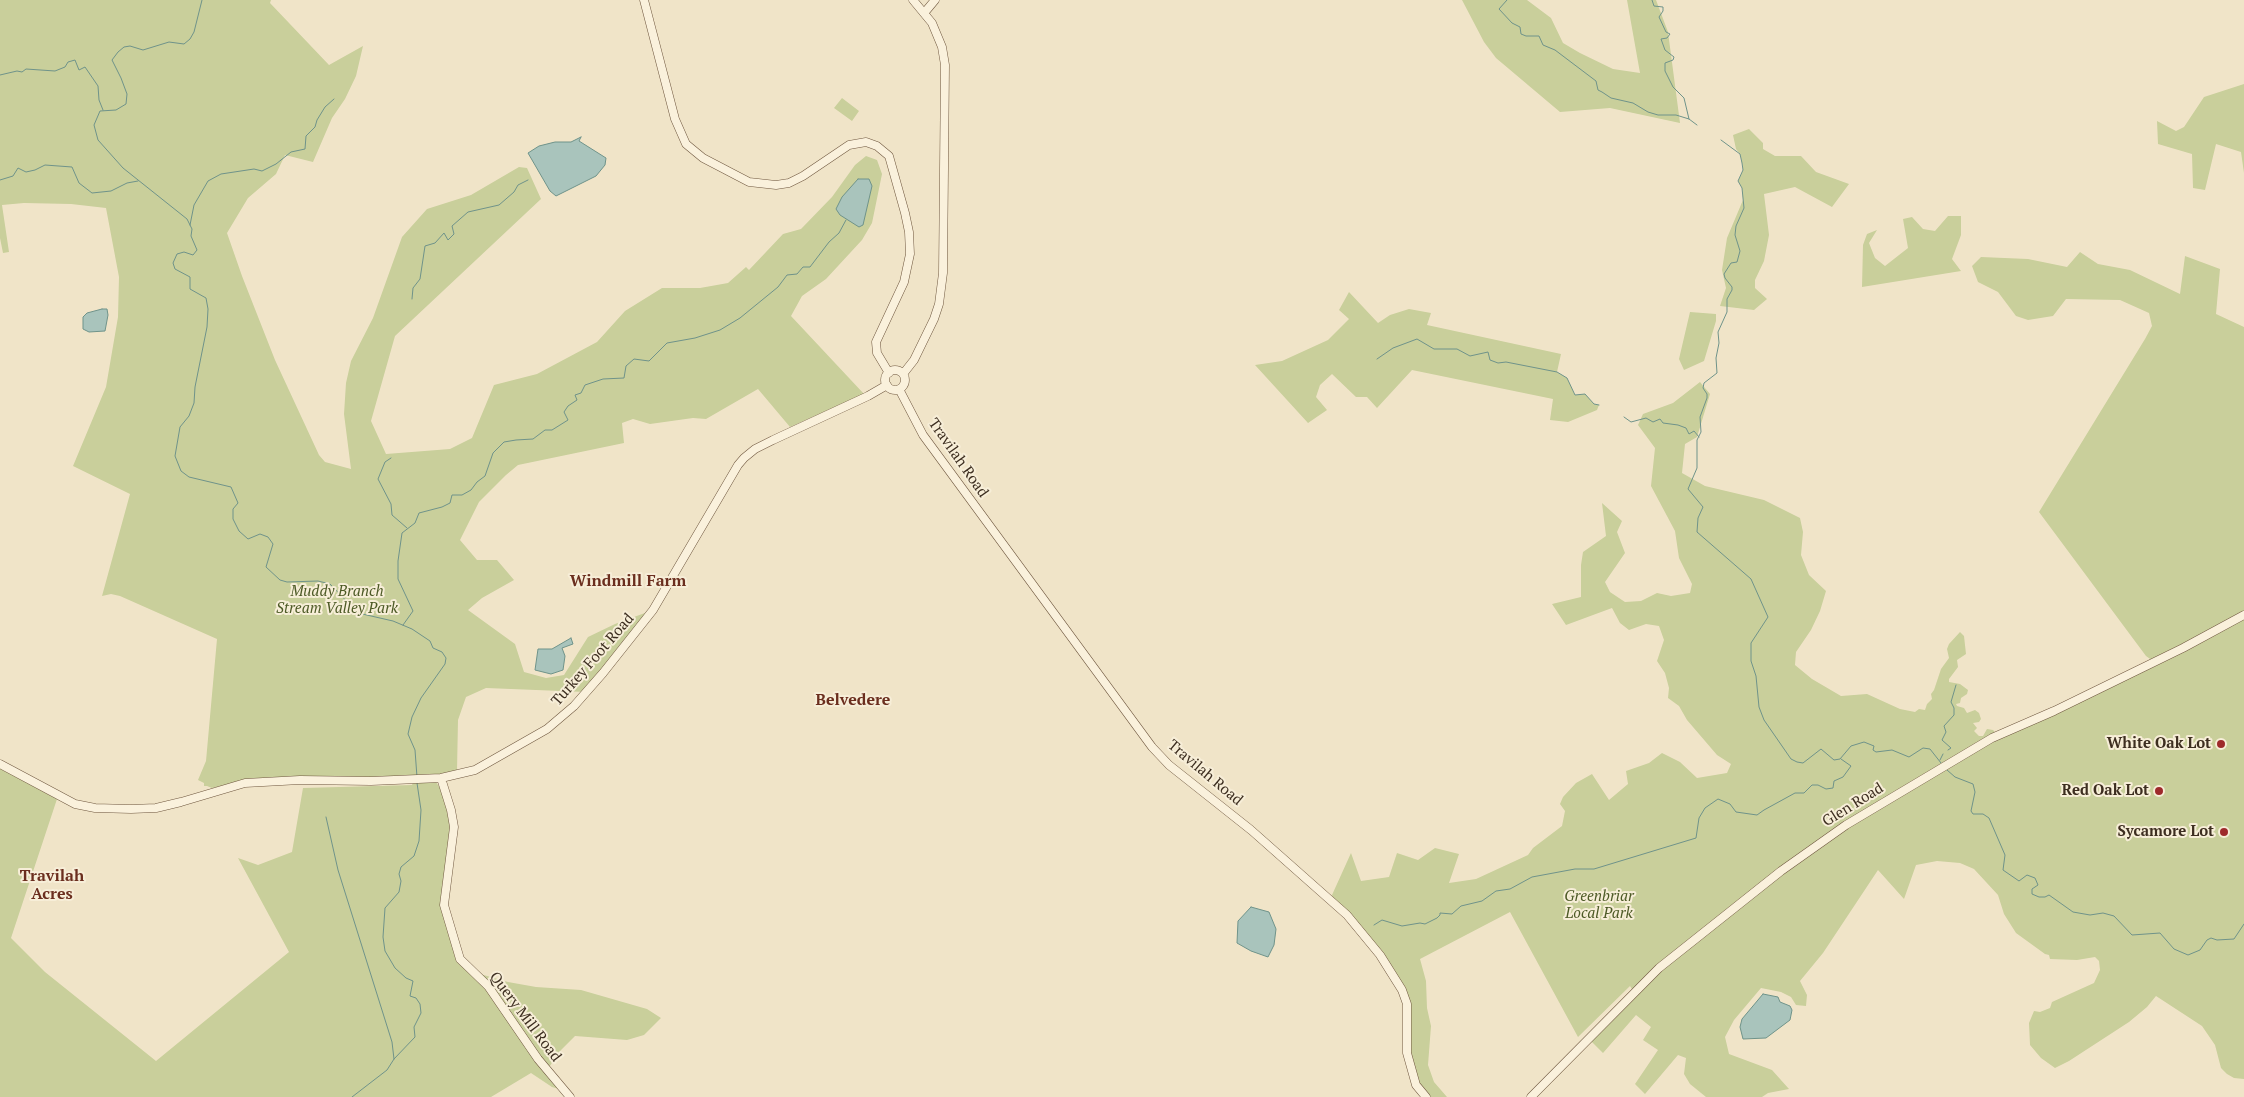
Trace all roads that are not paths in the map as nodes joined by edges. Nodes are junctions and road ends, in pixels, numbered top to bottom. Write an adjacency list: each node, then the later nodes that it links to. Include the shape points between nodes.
1 (644, 0): 5 (main road, via 675,119 686,144 702,158 750,182 776,185 803,176 849,145 866,142 889,156 905,213 910,254 904,282 876,342 877,353)
2 (913, 0): 4 (main road)
3 (935, 0): 4 (main road)
4 (925, 12): 6 (main road, via 938,35 945,65 943,273 934,319 914,360)
5 (889, 373): 6 (main road, via 897,370); 7 (main road)
6 (903, 374): 8 (main road, via 905,382)
7 (887, 385): 8 (main road); 11 (main road, Turkey Foot Road, via 755,449 744,458 647,618 574,706 548,729 510,752 475,770)
8 (899, 389): 13 (main road, Travilah Road, via 923,434 1152,747 1169,765 1251,830 1348,915 1380,955 1407,1004 1407,1053 1416,1085)
9 (2244, 615): 14 (main road, Glen Road, via 2054,711 1992,738 1846,824 1659,968)
10 (0, 764): 11 (main road, Turkey Foot Road, via 75,804 110,809 156,808 263,781)
11 (441, 778): 12 (main road, Query Mill Road, via 454,827 444,905 460,959 488,986 538,1060)
12 (570, 1097)
13 (1426, 1097)
14 (1532, 1097)

